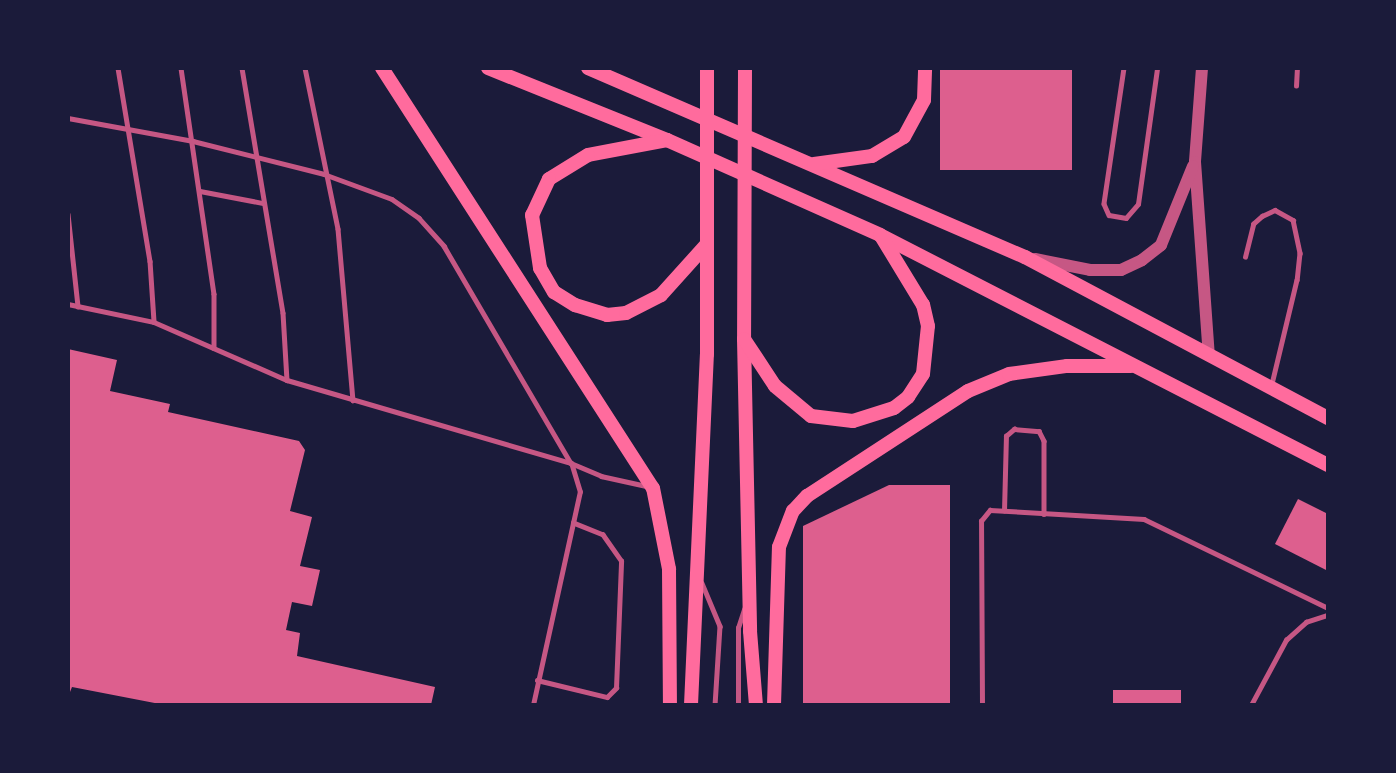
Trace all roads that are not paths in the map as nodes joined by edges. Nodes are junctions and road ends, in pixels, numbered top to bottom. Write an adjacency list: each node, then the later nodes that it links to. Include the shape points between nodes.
1 (118, 68): 17 (lane)
2 (181, 68): 19 (lane)
3 (242, 68): 20 (lane)
4 (305, 68): 23 (lane)
5 (382, 68): 44 (main road)
6 (488, 68): 18 (main road)
7 (589, 68): 22 (main road)
8 (707, 68): 28 (main road)
9 (925, 68): 22 (main road, via 924,100 904,137 872,156)
10 (1124, 68): 11 (lane, via 1104,204 1109,215 1126,218 1138,204)
11 (1157, 68)
12 (1202, 68): 21 (street)
13 (1297, 68): 15 (lane)
14 (747, 70): 34 (main road)
15 (1296, 86)
16 (68, 118): 17 (lane)
17 (128, 130): 19 (lane); 33 (lane, via 150,261)
18 (667, 140): 27 (main road); 28 (main road, via 588,155 549,179 532,215 540,268 554,292 575,305 607,314 626,313 661,295)
19 (192, 141): 20 (lane); 24 (lane)
20 (254, 157): 23 (lane); 25 (lane)
21 (1195, 162): 29 (street, via 1161,246 1142,260 1121,270 1090,270); 36 (street)
22 (812, 164): 29 (main road)
23 (324, 174): 40 (lane, via 338,229); 42 (lane, via 392,199 419,218 444,246)
24 (200, 191): 25 (lane); 35 (lane, via 214,294)
25 (263, 203): 38 (lane, via 283,313)
26 (68, 214): 32 (lane)
27 (880, 234): 34 (main road, via 923,305 928,326 923,374 908,397 894,408 853,421 811,416 775,386); 37 (main road)
28 (706, 246): 48 (main road)
29 (1025, 257): 36 (main road)
30 (1245, 257): 39 (lane, via 1253,224 1262,216 1275,210 1293,220 1300,253 1297,281)
31 (68, 304): 32 (lane)
32 (78, 306): 33 (lane)
33 (154, 322): 35 (lane)
34 (744, 339): 49 (main road)
35 (214, 348): 38 (lane)
36 (1209, 355): 39 (main road)
37 (1138, 366): 43 (main road); 59 (main road, via 1092,364 1009,374 957,398 807,496 793,511 779,547)
38 (287, 380): 40 (lane)
39 (1271, 388): 41 (main road)
40 (353, 400): 42 (lane)
41 (1328, 418)
42 (571, 463): 44 (lane, via 601,477); 47 (lane, via 580,492)
43 (1328, 465)
44 (653, 488): 54 (main road, via 669,569)
45 (1004, 511): 46 (lane); 46 (lane, via 1006,436 1014,429 1042,434); 60 (lane, via 985,512 981,521)
46 (1044, 513): 50 (lane, via 1144,519)
47 (573, 523): 52 (lane); 52 (lane, via 603,535 621,561 616,688 607,697)
48 (700, 579): 55 (main road); 56 (lane, via 720,626)
49 (749, 592): 57 (lane, via 738,628); 58 (main road)
50 (1328, 608)
51 (1328, 615): 61 (lane, via 1306,622 1286,640)
52 (537, 680): 53 (lane)
53 (533, 705)
54 (670, 705)
55 (691, 705)
56 (715, 705)
57 (738, 705)
58 (755, 705)
59 (774, 705)
60 (982, 705)
61 (1251, 705)

